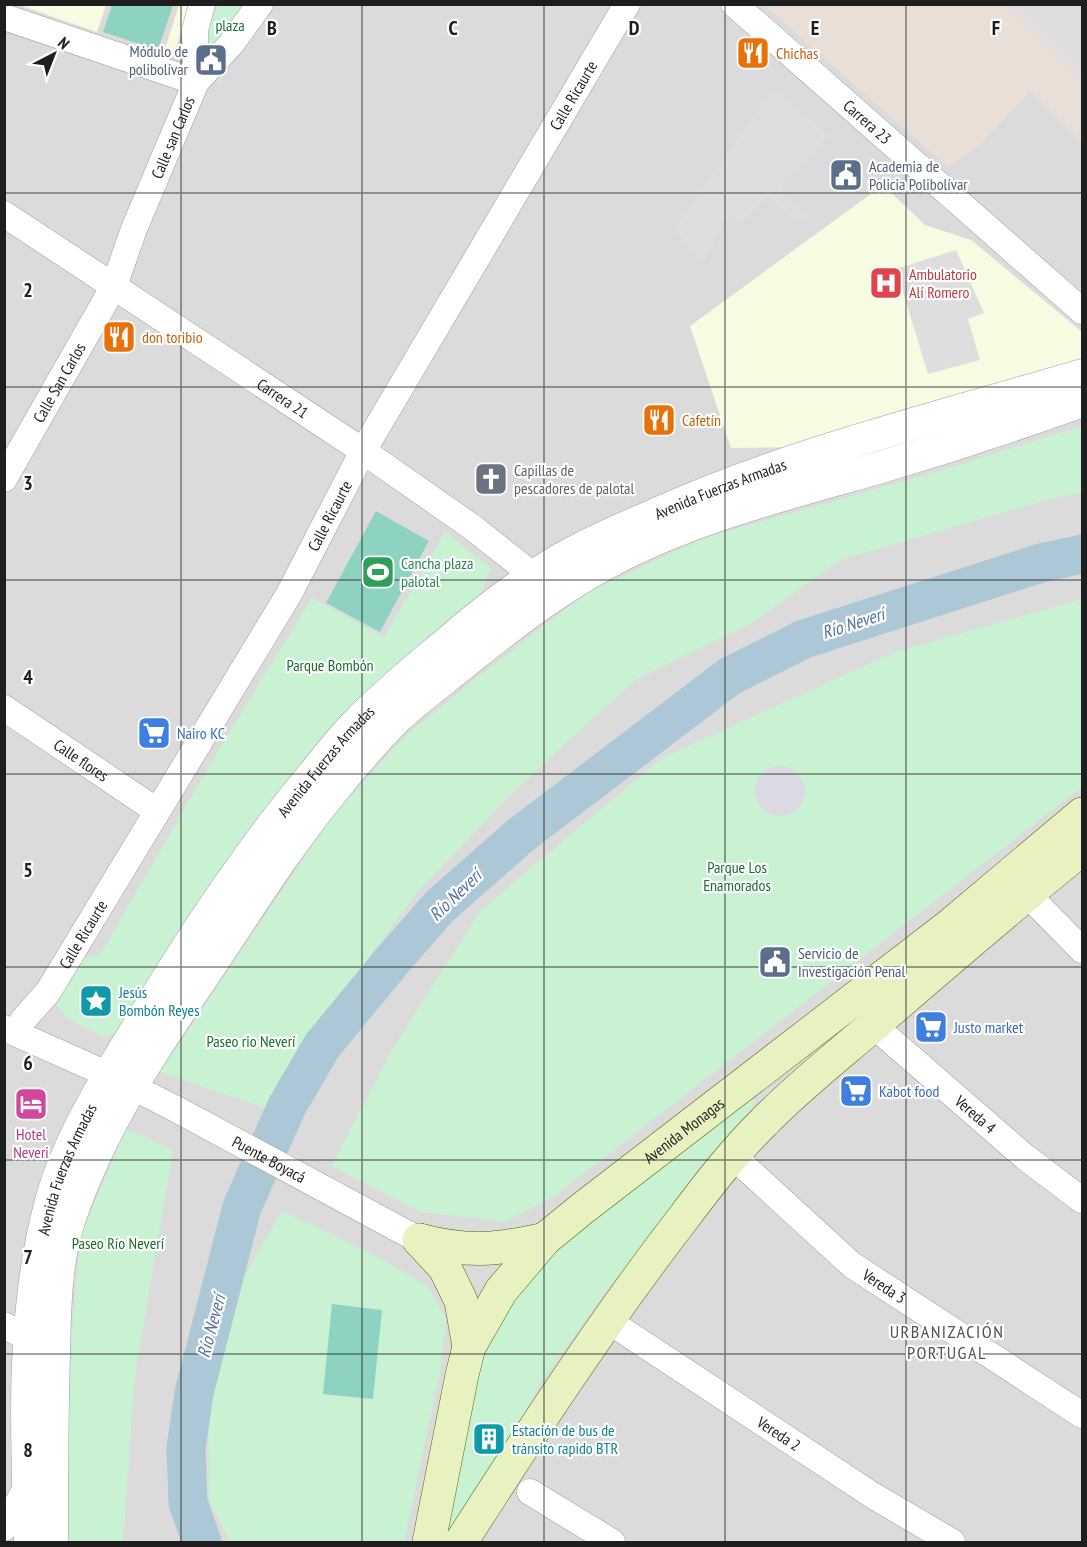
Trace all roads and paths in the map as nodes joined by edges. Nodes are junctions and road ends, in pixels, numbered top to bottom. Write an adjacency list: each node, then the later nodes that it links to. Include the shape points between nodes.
1 (202, 4): 6 (street, via 195,30)
2 (260, 4): 6 (street, Calle san Carlos)
3 (627, 4): 12 (street, Calle Ricaurte)
4 (734, 4): 9 (street, Carrera 23)
5 (4, 17): 6 (street)
6 (196, 82): 8 (street, Calle san Carlos)
7 (4, 214): 8 (street, Carrera 21)
8 (114, 286): 12 (street, Carrera 21); 13 (street, Calle San Carlos)
9 (1083, 311)
10 (1083, 375): 14 (street, Avenida Fuerzas Armadas, via 825,450 714,489 625,527 554,564)
11 (1083, 401): 14 (street, Avenida Fuerzas Armadas, via 943,449 674,531)
12 (363, 451): 14 (street, Carrera 21, via 472,527); 16 (street, Calle Ricaurte, via 289,594)
13 (4, 479)
14 (544, 586): 23 (street, Avenida Fuerzas Armadas, via 478,616 352,728 265,833 183,951)
15 (4, 708): 16 (street, Calle flores)
16 (157, 811): 21 (street, Calle Ricaurte, via 48,992)
17 (1083, 814): 26 (main road, Avenida Monagas, via 949,926)
18 (1083, 849): 19 (main road)
19 (1026, 893): 20 (street); 22 (main road)
20 (1083, 950)
21 (11, 1019): 23 (street, Puente Boyacá)
22 (873, 1025): 24 (main road, via 764,1122); 25 (street, Vereda 4, via 1025,1157)
23 (120, 1081): 27 (street, Puente Boyacá); 29 (street, Avenida Fuerzas Armadas, via 76,1135 62,1168 37,1262)
24 (733, 1156): 28 (main road); 31 (street, Vereda 3, via 852,1265)
25 (1083, 1200)
26 (545, 1239): 27 (main road, via 478,1250 448,1248); 30 (main road, Avenida Monagas, via 501,1291)
27 (419, 1240): 30 (main road, via 445,1268 461,1301)
28 (607, 1320): 38 (main road); 40 (street, Vereda 2, via 872,1495)
29 (29, 1337): 32 (street, Avenida Fuerzas Armadas); 36 (street, Avenida Fuerzas Armadas)
30 (470, 1347): 37 (main road, Avenida Monagas)
31 (1083, 1415)
32 (28, 1484): 34 (street); 35 (street, Avenida Fuerzas Armadas)
33 (530, 1492): 39 (street)
34 (4, 1528)
35 (30, 1542)
36 (52, 1542)
37 (429, 1542)
38 (461, 1542)
39 (612, 1542)
40 (952, 1542)

